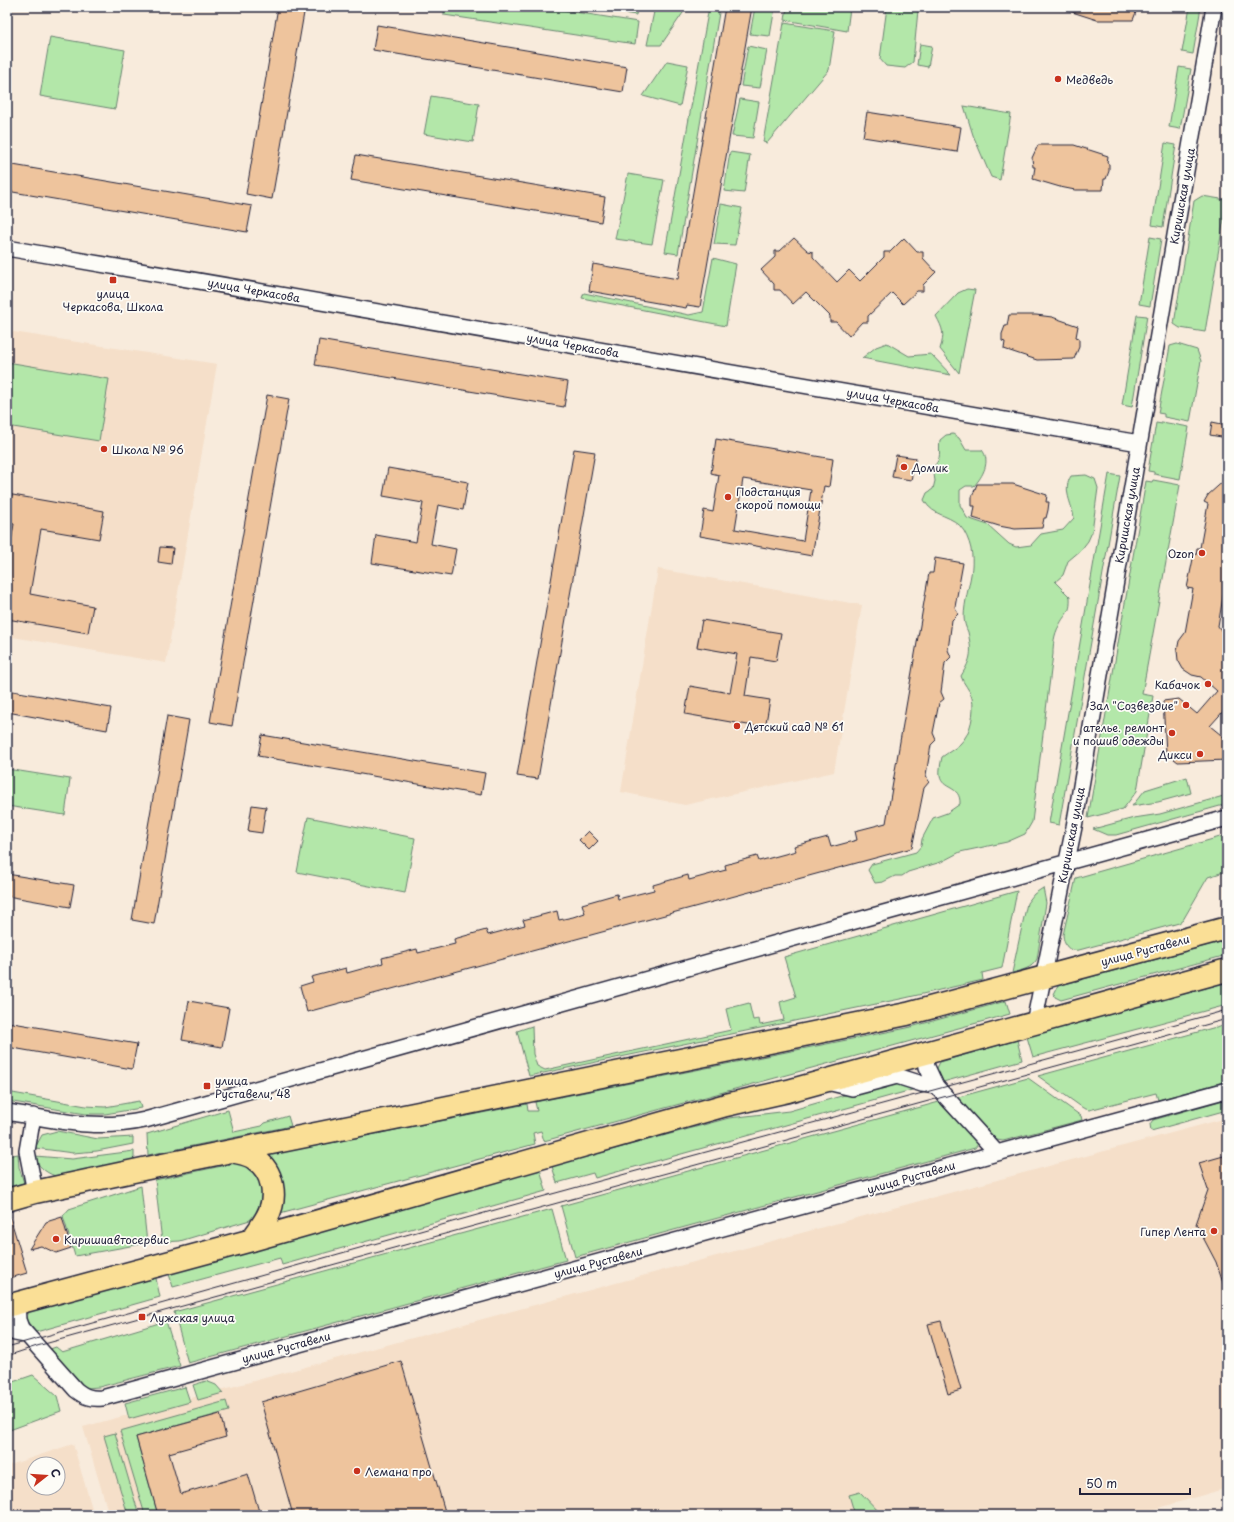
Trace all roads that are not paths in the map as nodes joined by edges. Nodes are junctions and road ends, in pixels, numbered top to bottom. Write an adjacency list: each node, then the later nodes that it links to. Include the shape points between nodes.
1 (1214, 7): 3 (street, Киришская улица)
2 (7, 248): 3 (street, улица Черкасова)
3 (1139, 443): 5 (street, Киришская улица, via 1075,819)
4 (1227, 818): 5 (street)
5 (1065, 864): 8 (street, Киришская улица); 15 (street, via 145,1120 103,1126)
6 (1227, 928): 8 (main road, улица Руставели)
7 (1227, 970): 9 (main road, улица Руставели)
8 (1043, 978): 9 (street, Киришская улица); 16 (main road, улица Руставели, via 906,1014)
9 (1034, 1023): 10 (main road, улица Руставели)
10 (925, 1054): 11 (main road, улица Руставели); 12 (street, via 927,1067)
11 (825, 1081): 12 (street, via 852,1088 897,1076); 20 (main road, улица Руставели, via 726,1105)
12 (936, 1086): 17 (street)
13 (1227, 1090): 17 (street, улица Руставели)
14 (7, 1112): 15 (street)
15 (33, 1116): 18 (street, via 27,1151)
16 (232, 1151): 18 (main road, улица Руставели); 20 (main road, via 254,1158 263,1166 271,1180 272,1204 268,1216)
17 (997, 1152): 23 (street, улица Руставели, via 102,1398 92,1399 82,1395)
18 (35, 1192): 19 (main road, улица Руставели)
19 (7, 1200)
20 (252, 1240): 21 (main road, улица Руставели)
21 (12, 1304): 23 (street, улица Руставели)
22 (7, 1328): 23 (street)
23 (26, 1335)

